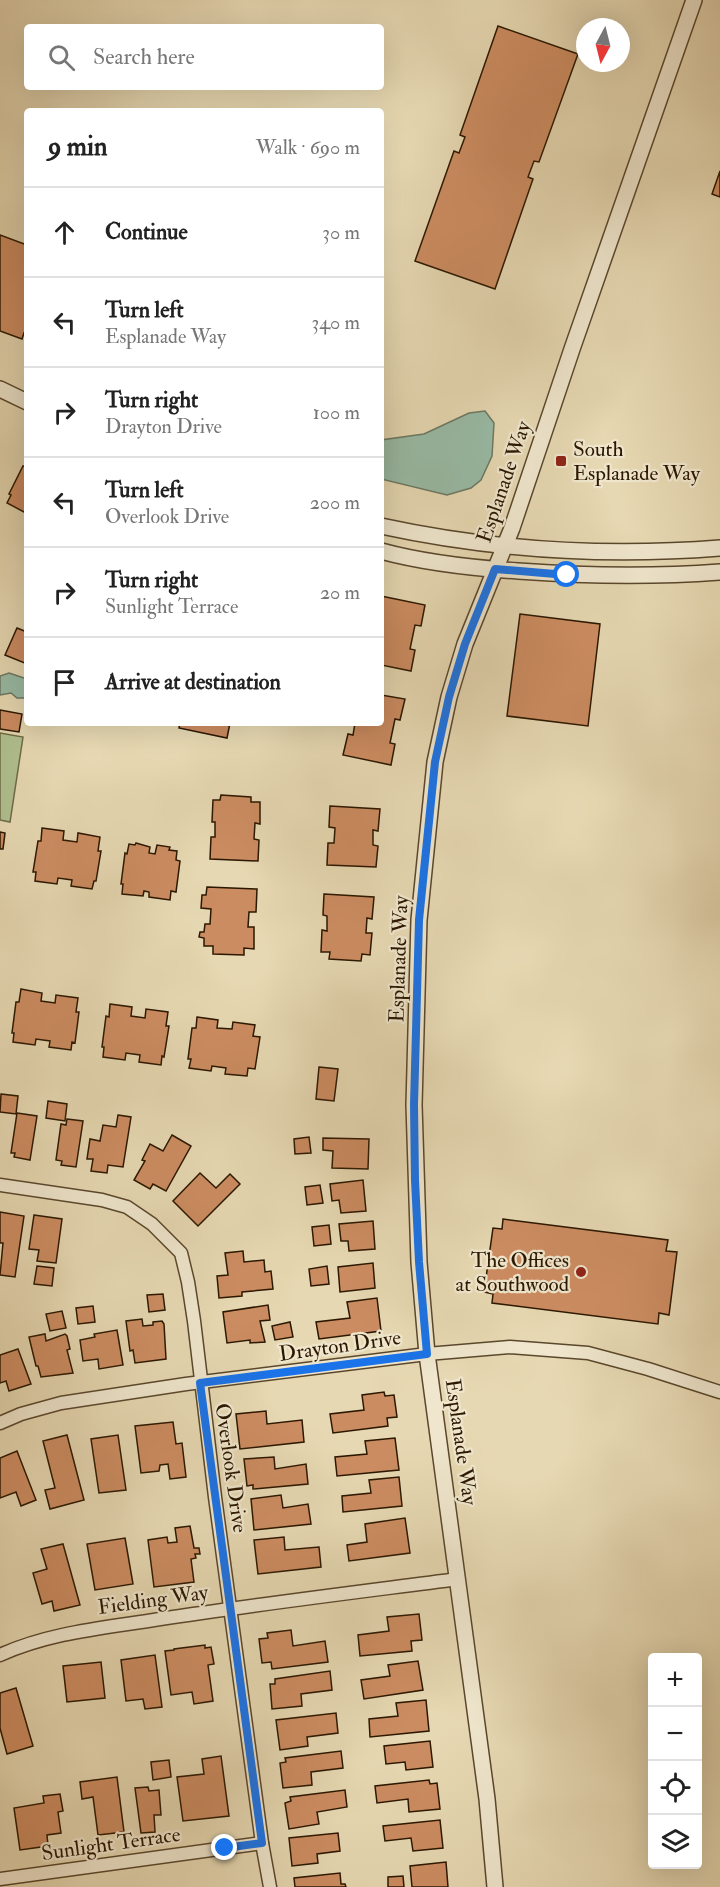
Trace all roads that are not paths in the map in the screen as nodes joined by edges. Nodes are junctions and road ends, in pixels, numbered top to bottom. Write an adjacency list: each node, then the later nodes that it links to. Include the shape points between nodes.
1 (694, 0): 5 (street, Esplanade Way)
2 (0, 389): 3 (street)
3 (24, 401)
4 (384, 526): 5 (street)
5 (504, 546): 6 (street, via 602,552); 8 (street, Esplanade Way)
6 (720, 548)
7 (384, 552): 8 (street)
8 (495, 569): 9 (street, via 606,576); 11 (street, Esplanade Way, via 449,697 435,762 419,920 415,1180)
9 (720, 572)
10 (0, 1185): 12 (street, Overlook Drive, via 102,1200 127,1207 152,1224 181,1253 190,1292)
11 (427, 1354): 12 (street, Drayton Drive); 13 (street, Drayton Drive, via 510,1347 588,1353); 15 (street, Esplanade Way)
12 (200, 1383): 14 (street, Drayton Drive, via 61,1403); 16 (street, Overlook Drive)
13 (720, 1392)
14 (0, 1423)
15 (458, 1579): 16 (street, Fielding Way); 21 (street, Esplanade Way)
16 (231, 1608): 17 (street, Fielding Way, via 75,1631 27,1643); 18 (street, Overlook Drive)
17 (0, 1655)
18 (262, 1843): 19 (street, Sunlight Terrace); 20 (street, Overlook Drive)
19 (0, 1879)
20 (270, 1887)
21 (495, 1887)

